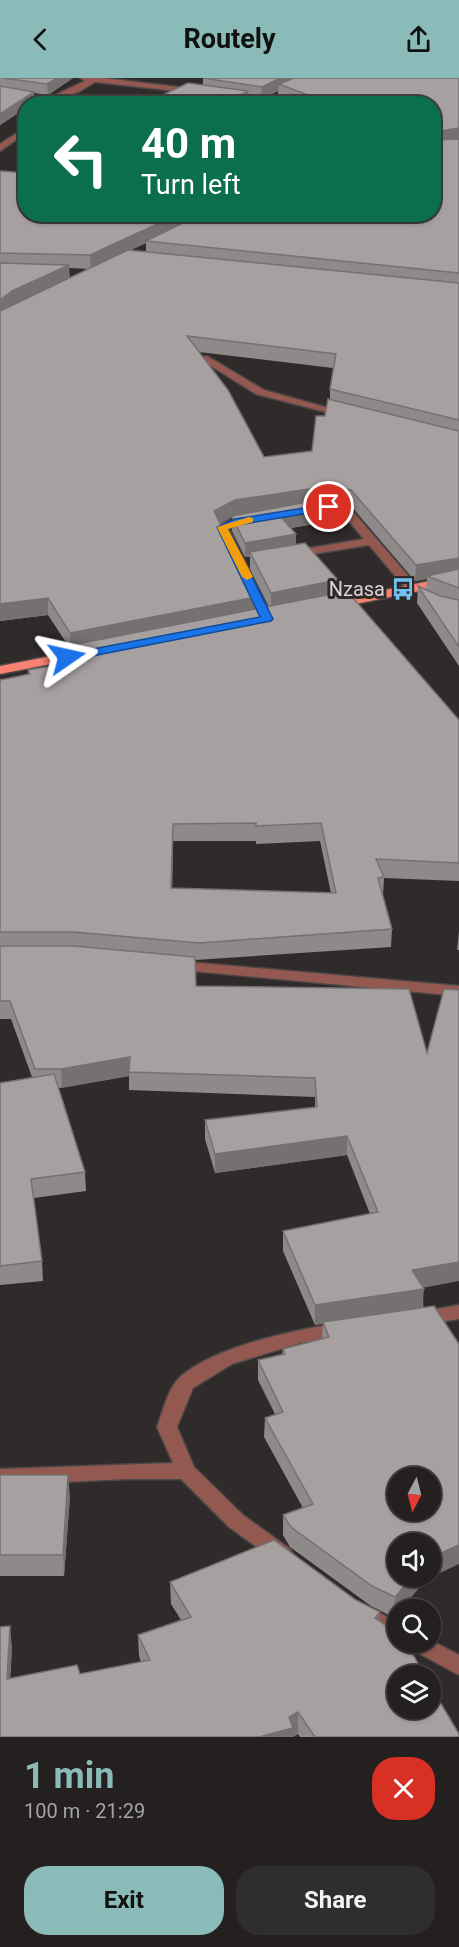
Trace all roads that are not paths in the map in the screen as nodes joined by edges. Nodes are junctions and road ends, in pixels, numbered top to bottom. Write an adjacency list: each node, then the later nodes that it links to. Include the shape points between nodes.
1 (90, 79): 2 (street); 4 (street, via 77,89)
2 (207, 93)
3 (219, 94): 5 (street)
4 (53, 96)
5 (231, 96)
6 (18, 135): 7 (street)
7 (0, 148)
8 (207, 359): 9 (street, via 260,392)
9 (357, 416)
10 (318, 509): 12 (street, via 345,509)
11 (259, 518): 18 (street, via 222,527 246,563)
12 (372, 541): 13 (street); 15 (street)
13 (285, 556)
14 (459, 579): 15 (main road)
15 (408, 589): 16 (main road); 17 (main road)
16 (424, 598)
17 (324, 607)
18 (267, 619)
19 (105, 650): 20 (main road)
20 (0, 670)
21 (157, 964): 22 (street)
22 (459, 991)
23 (459, 1312): 24 (street)
24 (402, 1321)
25 (357, 1328): 26 (street, via 300,1336 225,1359 186,1383 167,1427)
26 (186, 1471): 27 (street); 28 (street, via 236,1521)
27 (0, 1477)
28 (300, 1568)
29 (354, 1607): 30 (street)
30 (387, 1626)
31 (436, 1653): 32 (street)
32 (459, 1666)

